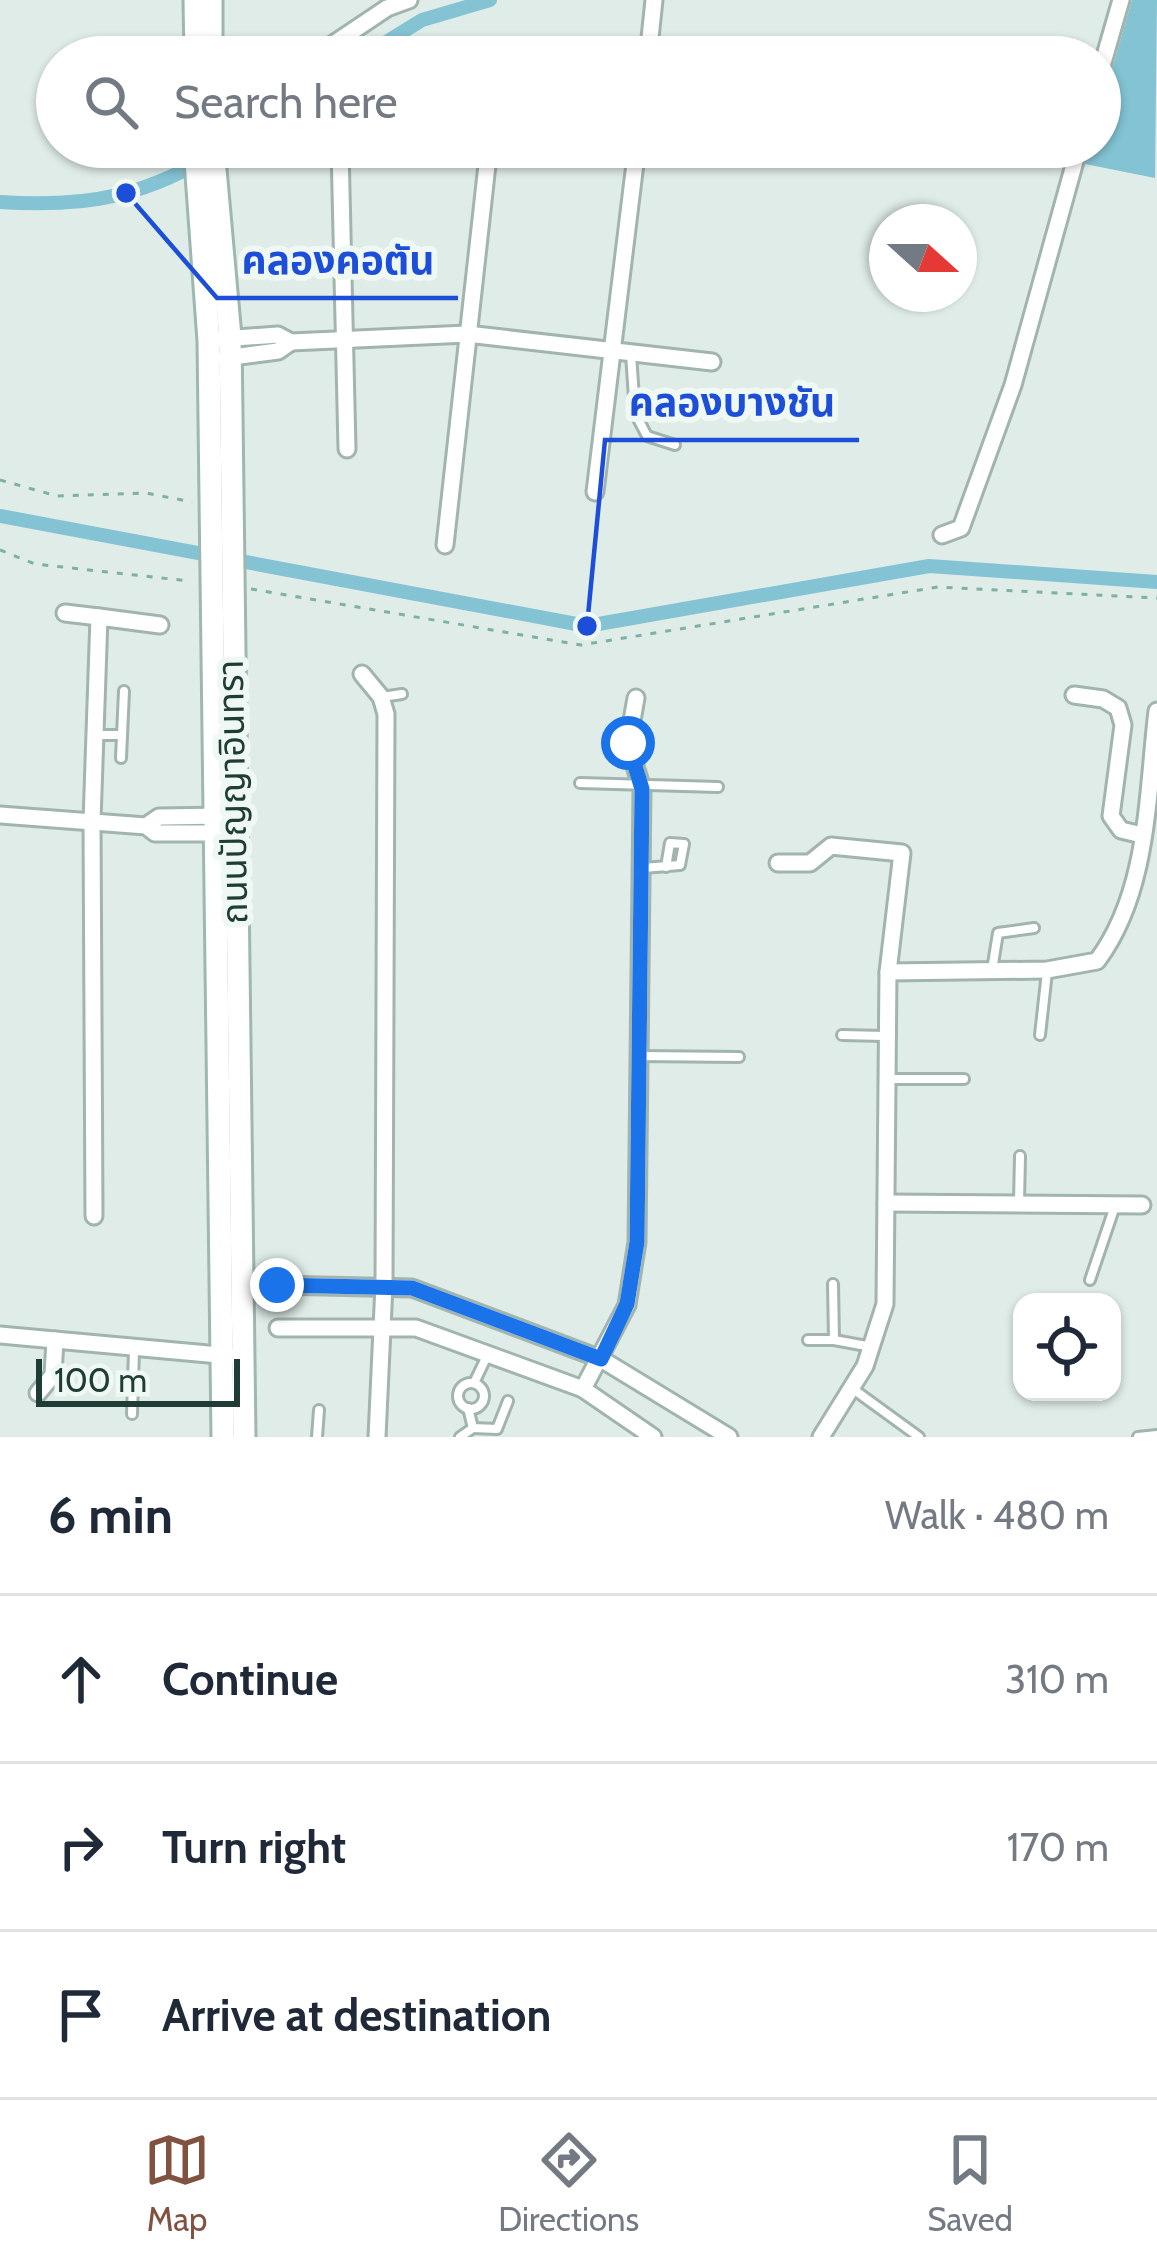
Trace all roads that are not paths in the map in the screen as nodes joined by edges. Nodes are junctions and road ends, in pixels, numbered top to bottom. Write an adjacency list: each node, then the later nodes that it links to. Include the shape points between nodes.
1 (196, 0): 6 (main road)
2 (211, 0): 7 (main road)
3 (410, 0): 8 (street)
4 (654, 0): 9 (street)
5 (1121, 0): 10 (street)
6 (196, 36)
7 (211, 36)
8 (345, 36)
9 (650, 36)
10 (1111, 36)
11 (200, 168): 17 (main road, ถนนปัญญาอินทรา)
12 (211, 168): 17 (main road, ถนนปัญญาอินทรา)
13 (340, 168): 19 (street)
14 (486, 168): 18 (street)
15 (634, 168): 21 (street)
16 (1073, 168): 27 (street, via 985,474 962,528)
17 (208, 203): 20 (main road, ถนนปัญญาอินทรา)
18 (467, 334): 19 (street); 21 (street); 28 (street)
19 (344, 340): 20 (street, via 278,335); 25 (street)
20 (219, 349): 47 (main road, ถนนปัญญาอินทรา, via 217,510 229,596)
21 (612, 350): 22 (street); 26 (street)
22 (631, 352): 23 (street); 24 (lane, via 635,413 647,436)
23 (712, 362)
24 (675, 445)
25 (347, 449)
26 (595, 492)
27 (942, 535)
28 (445, 545)
29 (65, 613): 30 (street)
30 (98, 617): 31 (street); 39 (street)
31 (160, 625)
32 (362, 674): 36 (street)
33 (124, 691): 40 (lane)
34 (402, 694): 36 (lane)
35 (1075, 695): 48 (street, via 1118,708 1124,725 1112,816 1121,830)
36 (381, 697): 71 (street)
37 (636, 698): 44 (street, via 628,743)
38 (1157, 711): 48 (street)
39 (93, 735): 40 (lane); 46 (street)
40 (122, 736): 41 (lane)
41 (121, 758)
42 (580, 783): 44 (lane)
43 (718, 788): 44 (lane)
44 (642, 789): 51 (street)
45 (0, 815): 46 (street)
46 (92, 821): 47 (street, via 158,833); 68 (street)
47 (223, 825): 72 (main road, ถนนปัญญาอินทรา); 82 (main road, ถนนปัญญาอินทรา)
48 (1142, 836): 53 (street, via 1116,936 1097,961)
49 (778, 863): 54 (street, via 810,863 831,846 902,853)
50 (666, 867): 51 (lane)
51 (640, 868): 59 (street)
52 (1034, 928): 55 (lane, via 998,933)
53 (1047, 970): 55 (street); 57 (lane)
54 (888, 972): 55 (street); 58 (street)
55 (992, 972)
56 (842, 1035): 58 (lane)
57 (1040, 1035)
58 (884, 1036): 61 (street)
59 (636, 1056): 60 (lane); 83 (street, via 634,1280)
60 (739, 1058)
61 (885, 1079): 62 (lane); 64 (street)
62 (964, 1079)
63 (1020, 1156): 65 (lane)
64 (886, 1203): 65 (street); 80 (street, via 885,1304)
65 (1019, 1204): 66 (street)
66 (1115, 1205): 67 (street); 69 (lane)
67 (1142, 1205)
68 (94, 1216)
69 (1090, 1280)
70 (833, 1284): 78 (lane)
71 (384, 1285): 72 (street); 74 (street); 83 (street, via 412,1288)
72 (238, 1286): 73 (main road, ถนนปัญญาอินทรา)
73 (260, 1328): 74 (street); 82 (main road, ถนนปัญญาอินทรา)
74 (381, 1330): 81 (street, via 416,1328); 97 (street)
75 (0, 1335): 76 (street)
76 (55, 1340): 79 (street); 87 (street, via 53,1375)
77 (808, 1340): 78 (lane)
78 (834, 1340): 80 (lane)
79 (134, 1347): 82 (street); 91 (lane)
80 (873, 1348): 86 (street)
81 (488, 1354): 84 (lane); 85 (street)
82 (231, 1356): 94 (main road, ถนนปัญญาอินทรา); 95 (main road, ถนนปัญญาอินทรา)
83 (601, 1359): 85 (street); 100 (street)
84 (474, 1383): 89 (lane, via 483,1399); 89 (lane, via 458,1393)
85 (583, 1389): 99 (street)
86 (853, 1389): 101 (street); 102 (lane)
87 (38, 1393)
88 (508, 1402): 92 (lane, via 497,1429)
89 (468, 1408): 92 (lane)
90 (319, 1410): 96 (lane)
91 (132, 1414)
92 (473, 1428): 98 (lane)
93 (1157, 1435): 103 (lane)
94 (224, 1437)
95 (244, 1437)
96 (317, 1437)
97 (377, 1437)
98 (460, 1437)
99 (653, 1437)
100 (729, 1437)
101 (821, 1437)
102 (919, 1437)
103 (1138, 1437)

